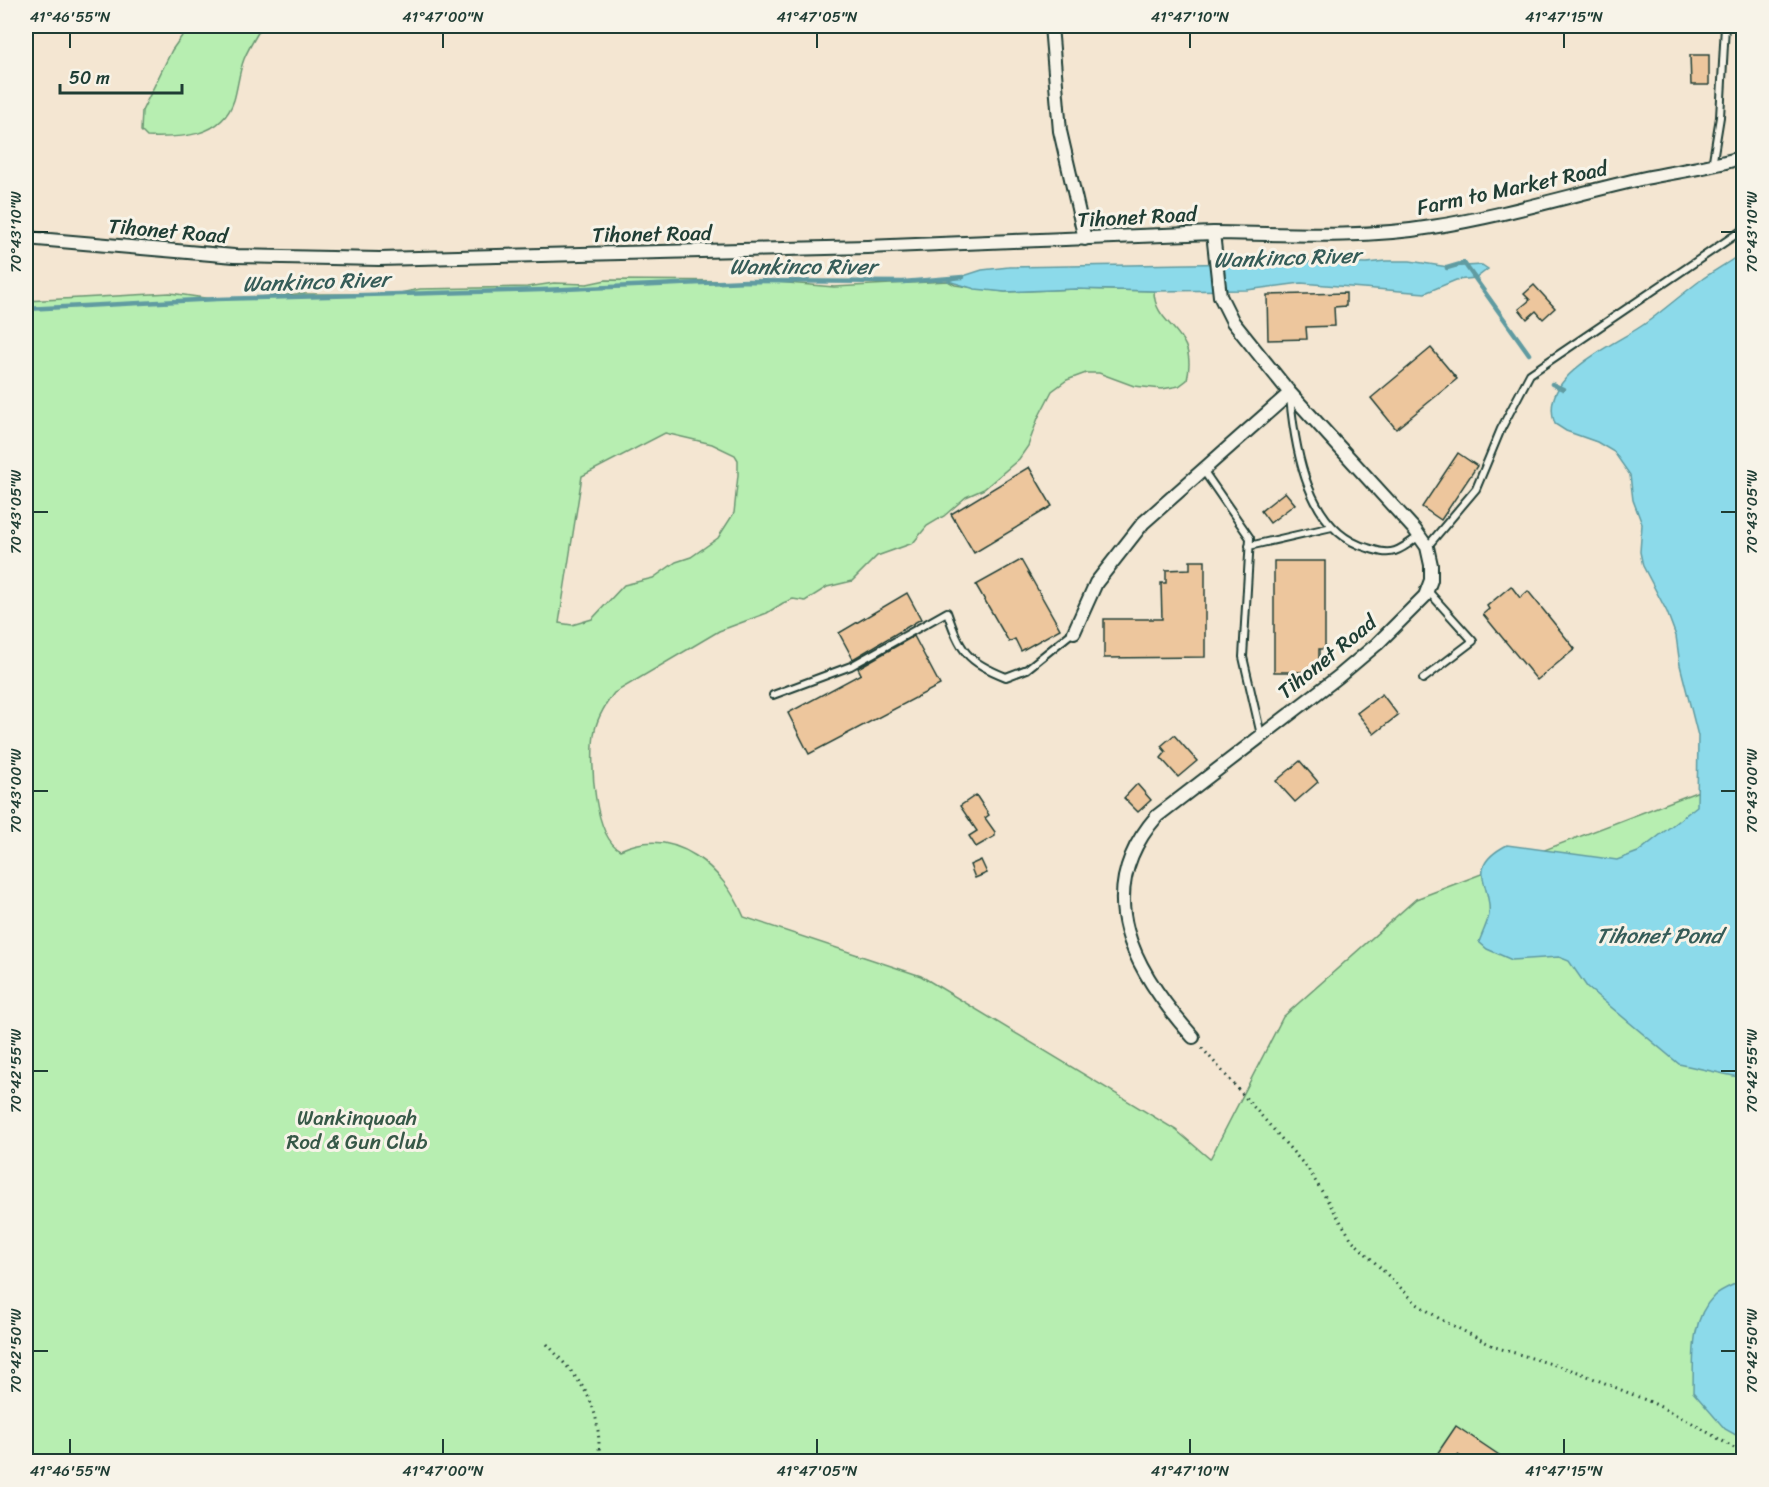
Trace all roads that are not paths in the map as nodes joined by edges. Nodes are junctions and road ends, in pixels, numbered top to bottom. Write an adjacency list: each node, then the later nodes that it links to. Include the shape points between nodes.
1 (1051, 26): 8 (street, via 1060,131)
2 (1725, 26): 4 (lane, via 1720,117)
3 (1743, 157): 4 (street, Farm to Market Road)
4 (1712, 167): 6 (street, Farm to Market Road, via 1646,178 1430,228 1319,235)
5 (1743, 230): 14 (lane, via 1530,374 1476,489)
6 (1213, 233): 8 (street, Tihonet Road); 9 (street, Tihonet Road, via 1220,296 1233,322)
7 (26, 238): 8 (street, Tihonet Road, via 234,256 356,259)
8 (1085, 239)
9 (1290, 393): 10 (street); 11 (lane, via 1298,456); 12 (street, Tihonet Road)
10 (1202, 468): 13 (lane, via 1250,538); 16 (street, via 1143,523 1116,555 1096,583)
11 (1332, 527): 12 (lane, via 1361,546 1383,552 1395,551); 13 (lane)
12 (1419, 536): 14 (street, Tihonet Road)
13 (1249, 546): 19 (lane, via 1243,657)
14 (1427, 547): 15 (street, via 1431,565)
15 (1427, 590): 17 (lane, via 1473,641); 19 (street, Tihonet Road, via 1377,644)
16 (1074, 632): 18 (lane, via 1027,669 1006,677 977,666 958,644 948,612 851,666)
17 (1423, 678)
18 (773, 695)
19 (1261, 735): 20 (street, Tihonet Road, via 1157,816 1135,846 1125,877 1124,918 1131,948 1155,991)
20 (1193, 1037)

